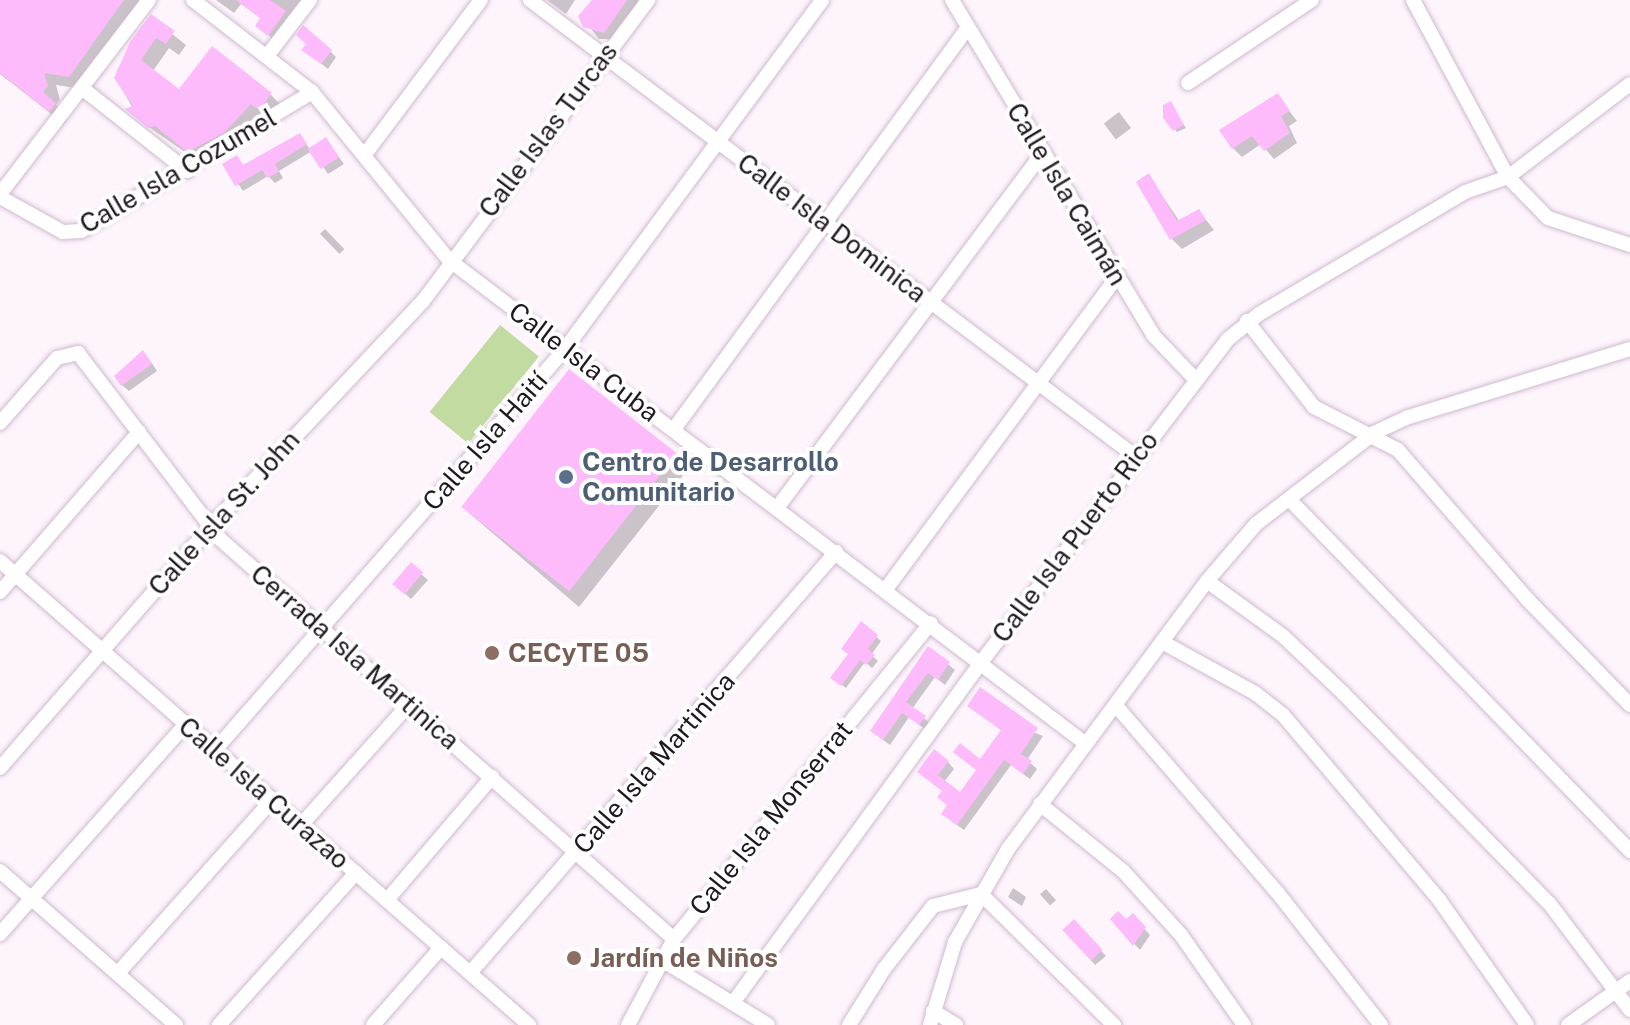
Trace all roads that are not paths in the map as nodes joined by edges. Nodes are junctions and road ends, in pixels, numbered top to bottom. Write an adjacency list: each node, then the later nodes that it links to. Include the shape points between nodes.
1 (149, 0): 16 (street)
2 (193, 0): 12 (street, Calle Isla Cuba)
3 (310, 0): 12 (street)
4 (481, 0): 20 (street)
5 (530, 0): 13 (street, Calle Isla Dominica)
6 (648, 0): 13 (street, Calle Islas Turcas)
7 (822, 0): 18 (street, Calle Isla Haití)
8 (952, 0): 11 (street, Calle Isla Caimán)
9 (1312, 0): 14 (street)
10 (1413, 0): 22 (street)
11 (967, 29): 19 (street, Calle Isla Caimán); 24 (street)
12 (267, 56): 17 (street, Calle Isla Cuba)
13 (604, 56): 18 (street, Calle Isla Dominica); 26 (street, Calle Islas Turcas)
14 (1188, 83)
15 (1630, 84): 22 (street, Calle Isla Puerto Rico)
16 (82, 88): 21 (street); 23 (street)
17 (312, 92): 20 (street, Calle Isla Cuba); 21 (street, Calle Isla Cozumel)
18 (715, 140): 24 (street, Calle Isla Dominica); 30 (street, Calle Isla Haití)
19 (1043, 152): 27 (street, Calle Isla Caimán); 28 (street)
20 (366, 153): 26 (street, Calle Isla Cuba)
21 (187, 171): 23 (street, Calle Isla Cozumel, via 72,233)
22 (1508, 177): 25 (street, via 1548,218); 29 (street, Calle Isla Puerto Rico, via 1465,192)
23 (0, 196)
24 (825, 223): 28 (street, Calle Isla Dominica); 35 (street)
25 (1630, 245)
26 (449, 260): 30 (street, Calle Isla Cuba); 41 (street, Calle Isla St. John, via 390,340)
27 (1117, 277): 32 (street, Calle Isla Caimán, via 1154,336); 33 (street)
28 (934, 305): 33 (street, Calle Isla Dominica); 40 (street)
29 (1247, 321): 32 (street, Calle Isla Puerto Rico); 37 (street, via 1265,337 1300,394 1314,407)
30 (565, 349): 35 (street, Calle Isla Cuba); 49 (street, Calle Isla Haití)
31 (1630, 349): 37 (street, via 1409,417)
32 (1194, 378): 38 (street, Calle Isla Puerto Rico)
33 (1038, 383): 38 (street, Calle Isla Dominica); 46 (street)
34 (0, 423): 36 (street, Cerrada Isla Martinica, via 67,352 78,353)
35 (674, 429): 40 (street, Calle Isla Cuba)
36 (139, 432): 41 (street, Cerrada Isla Martinica); 44 (street)
37 (1374, 433): 39 (street); 54 (street, via 1398,450 1527,599)
38 (1135, 456): 52 (street, Calle Isla Puerto Rico)
39 (1290, 500): 45 (street, via 1256,524); 64 (street)
40 (777, 508): 42 (street, Calle Isla Cuba)
41 (209, 528): 49 (street, Cerrada Isla Martinica); 51 (street, Calle Isla St. John)
42 (836, 552): 46 (street, Calle Isla Cuba); 65 (street, Calle Isla Martinica)
43 (0, 561): 44 (street, Calle Isla Curazao)
44 (15, 575): 47 (street); 51 (street, Calle Isla Curazao)
45 (1207, 581): 50 (street); 78 (street, via 1283,636 1343,693 1549,903)
46 (886, 589): 48 (street, Calle Isla Cuba)
47 (0, 592)
48 (931, 623): 52 (street, Calle Isla Cuba); 72 (street, Calle Isla Monserrat)
49 (324, 631): 53 (street, Cerrada Isla Martinica); 58 (street, Calle Isla Haití)
50 (1164, 643): 55 (street); 93 (street, via 1255,693 1283,715 1440,901)
51 (102, 651): 56 (street, Calle Isla Curazao); 59 (street, Calle Isla St. John)
52 (982, 661): 57 (street, Calle Isla Cuba); 79 (street, Calle Isla Puerto Rico)
53 (409, 704): 60 (street, Cerrada Isla Martinica); 63 (street)
54 (1630, 705)
55 (1118, 708): 57 (street); 92 (street, via 1277,892)
56 (186, 724): 58 (street, Calle Isla Curazao); 69 (street)
57 (1086, 744): 62 (street)
58 (215, 750): 61 (street, Calle Isla Curazao)
59 (0, 768)
60 (492, 777): 65 (street, Cerrada Isla Martinica); 70 (street)
61 (272, 800): 63 (street, Calle Isla Curazao); 75 (street)
62 (1040, 804): 68 (street); 91 (street, via 1123,871 1181,935)
63 (301, 825): 67 (street, Calle Isla Curazao)
64 (1630, 851)
65 (576, 854): 72 (street, Cerrada Isla Martinica); 76 (street, Calle Isla Martinica)
66 (0, 871): 69 (street)
67 (356, 873): 70 (street, Calle Isla Curazao); 85 (street)
68 (981, 894): 81 (street, via 941,973); 88 (street, via 933,906); 90 (street)
69 (31, 898): 71 (street); 75 (street)
70 (387, 900): 73 (street, Calle Isla Curazao)
71 (0, 934)
72 (674, 939): 74 (street, Calle Isla Monserrat)
73 (441, 948): 76 (street, Calle Isla Curazao); 86 (street)
74 (662, 960): 79 (street); 87 (street, Calle Isla Monserrat)
75 (118, 973): 84 (street)
76 (470, 973): 83 (street, Calle Isla Curazao)
77 (1630, 981): 78 (street)
78 (1617, 989): 80 (street); 94 (street)
79 (735, 1000): 82 (street)
80 (1630, 1010)
81 (931, 1018): 89 (street)
82 (759, 1022)
83 (521, 1023)
84 (176, 1025)
85 (219, 1025)
86 (373, 1025)
87 (628, 1025)
88 (849, 1025)
89 (956, 1025)
90 (1114, 1025)
91 (1244, 1025)
92 (1381, 1025)
93 (1527, 1025)
94 (1568, 1025)

